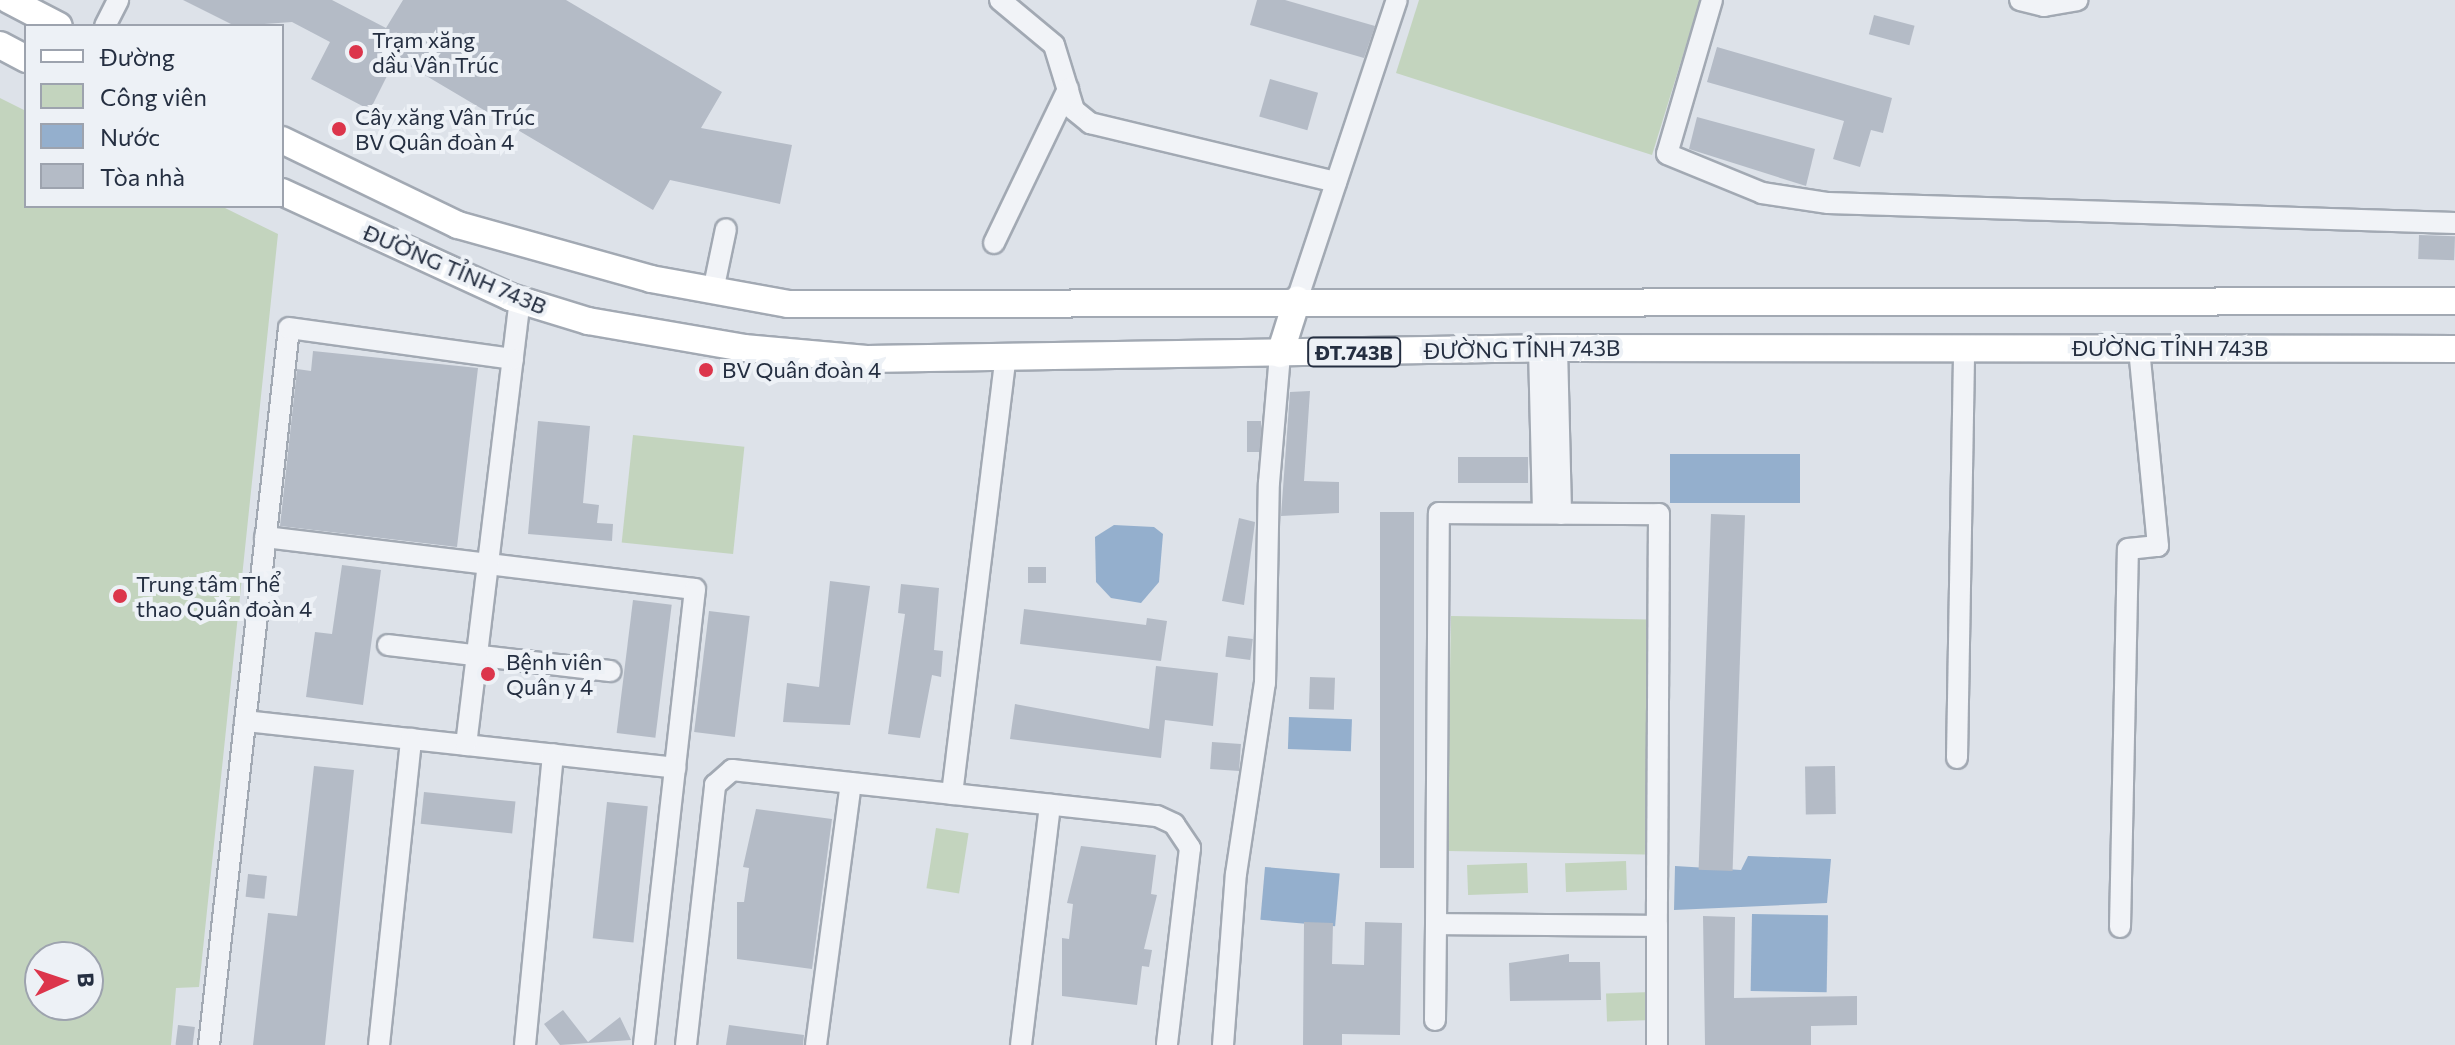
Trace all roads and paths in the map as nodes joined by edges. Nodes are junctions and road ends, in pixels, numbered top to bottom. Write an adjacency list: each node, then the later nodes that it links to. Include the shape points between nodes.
1 (9, 0): 8 (main road)
2 (118, 0): 9 (lane)
3 (1000, 0): 14 (lane, via 1054,45)
4 (1397, 0): 16 (lane)
5 (1712, 0): 18 (lane, via 1667,154 1762,193 1828,203)
6 (2020, 0): 7 (lane, via 2044,6)
7 (2077, 0)
8 (55, 24)
9 (106, 24)
10 (0, 45): 12 (main road)
11 (0, 52): 13 (main road)
12 (24, 58)
13 (24, 58)
14 (1068, 89): 16 (lane, via 1074,110 1090,123); 20 (lane)
15 (284, 141): 21 (main road, ĐƯỜNG TỈNH 743B, via 458,225)
16 (1336, 182): 22 (lane)
17 (284, 193): 23 (main road, ĐƯỜNG TỈNH 743B / ĐT.743B)
18 (2455, 223)
19 (726, 229): 21 (lane)
20 (994, 243)
21 (713, 291): 22 (main road, ĐƯỜNG TỈNH 743B, via 836,307)
22 (1297, 300): 24 (main road, ĐƯỜNG TỈNH 743B); 29 (main road)
23 (520, 301): 30 (main road, ĐƯỜNG TỈNH 743B / ĐT.743B, via 588,321 744,348 867,359); 31 (lane)
24 (2455, 301)
25 (1548, 348): 26 (main road, ĐƯỜNG TỈNH 743B / ĐT.743B); 29 (main road, ĐƯỜNG TỈNH 743B / ĐT.743B); 32 (lane)
26 (1964, 348): 27 (main road, ĐƯỜNG TỈNH 743B / ĐT.743B); 42 (lane)
27 (2139, 348): 28 (main road, ĐƯỜNG TỈNH 743B / ĐT.743B); 49 (lane, via 2158,546 2128,549)
28 (2455, 349)
29 (1280, 354): 30 (main road, ĐƯỜNG TỈNH 743B / ĐT.743B); 59 (lane, via 1269,483 1265,683 1236,874)
30 (1006, 356): 45 (lane)
31 (513, 359): 33 (lane, via 289,328); 34 (lane)
32 (1552, 514): 47 (lane, via 1439,513); 48 (lane, via 1659,514)
33 (265, 537): 34 (lane); 38 (lane)
34 (488, 564): 36 (lane); 43 (lane, via 695,589)
35 (388, 645): 36 (lane)
36 (477, 656): 37 (lane); 40 (lane)
37 (610, 671)
38 (245, 721): 39 (lane); 51 (lane)
39 (411, 739): 40 (lane); 52 (lane)
40 (466, 745): 41 (lane)
41 (553, 754): 43 (lane); 53 (lane)
42 (1957, 758)
43 (675, 768): 54 (lane)
44 (851, 783): 45 (lane); 55 (lane, via 732,770 718,776); 56 (lane)
45 (952, 794): 46 (lane)
46 (1050, 805): 57 (lane); 58 (lane, via 1157,816 1188,841)
47 (1436, 924): 48 (lane); 50 (lane)
48 (1657, 926): 60 (lane)
49 (2120, 927)
50 (1435, 1020)
51 (209, 1045)
52 (379, 1045)
53 (525, 1045)
54 (644, 1045)
55 (686, 1045)
56 (816, 1045)
57 (1021, 1045)
58 (1167, 1045)
59 (1223, 1045)
60 (1657, 1045)

